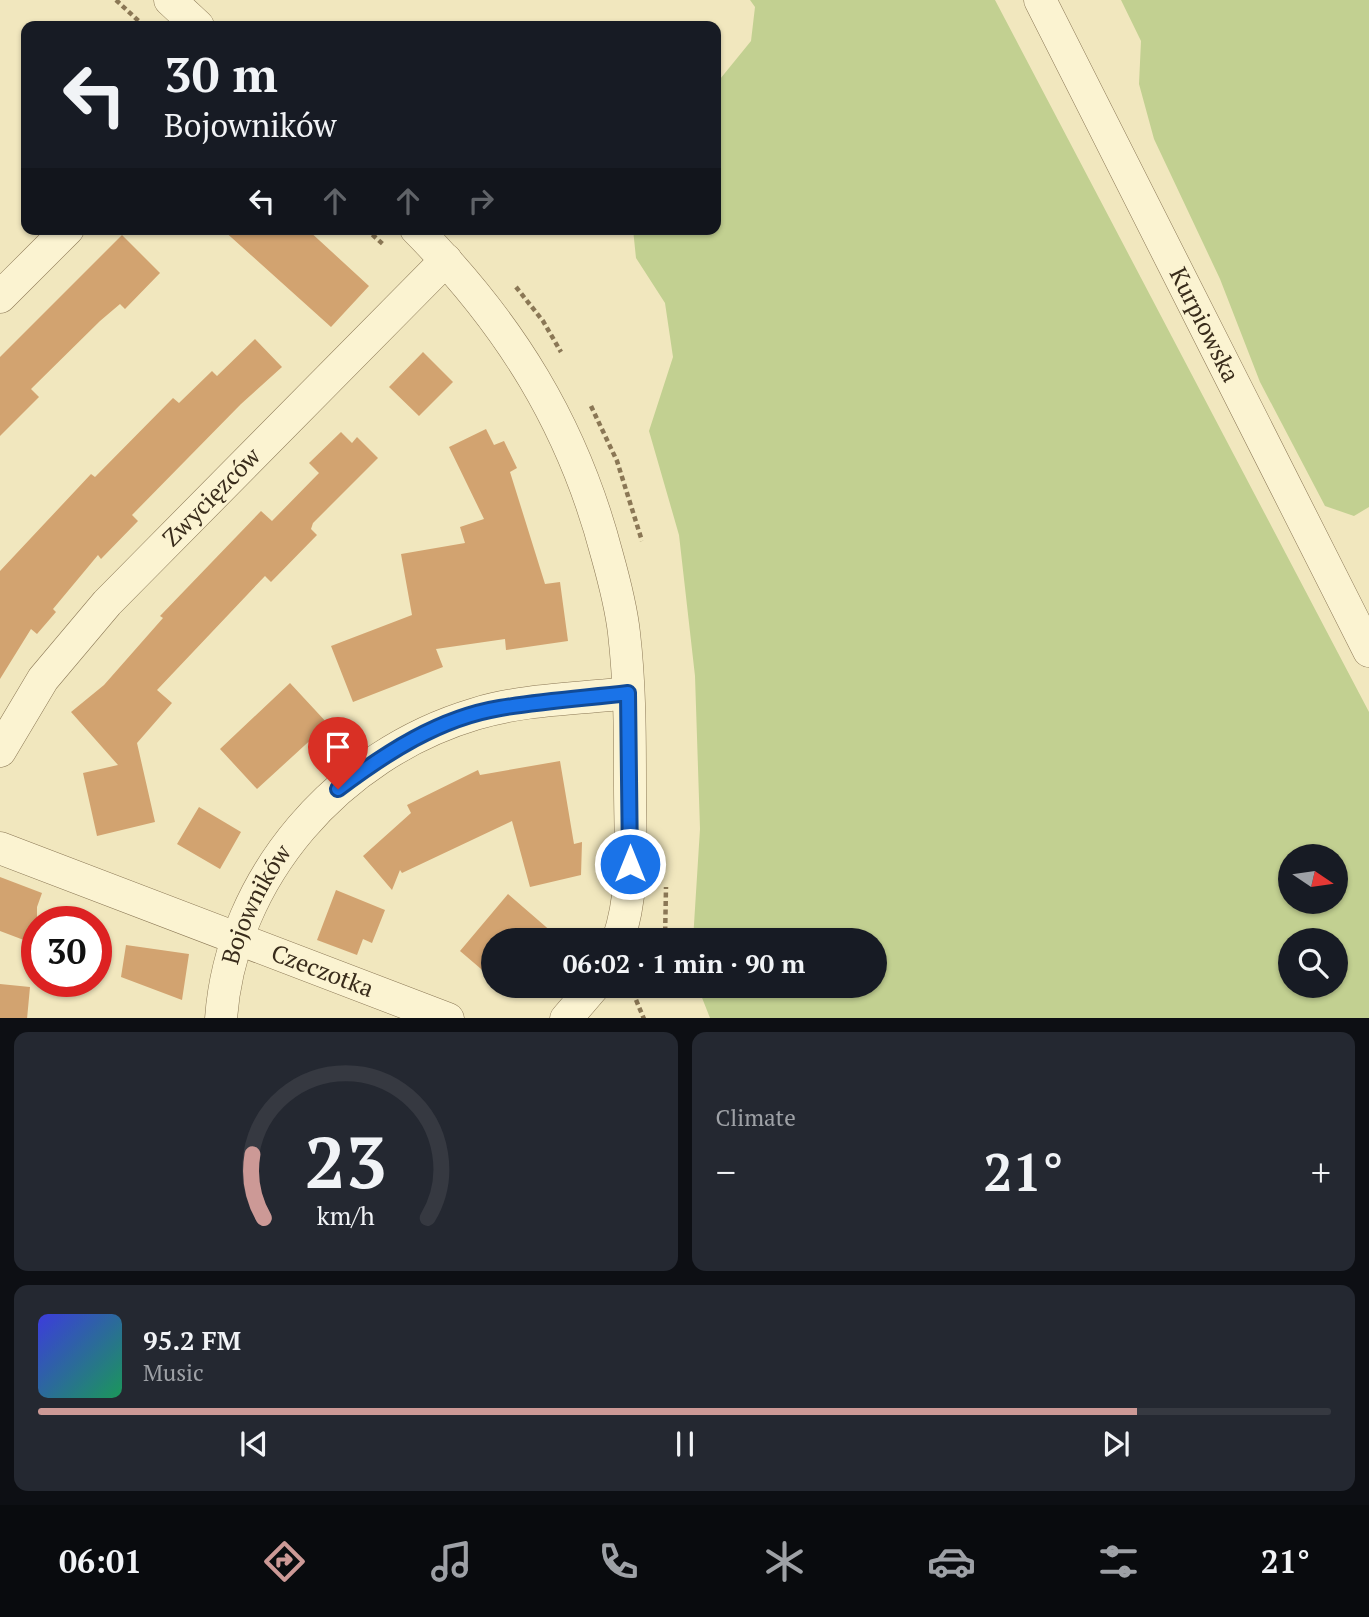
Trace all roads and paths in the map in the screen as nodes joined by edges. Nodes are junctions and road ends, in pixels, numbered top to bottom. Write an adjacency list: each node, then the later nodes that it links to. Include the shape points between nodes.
1 (117, 0): 4 (path)
2 (170, 0): 5 (street)
3 (1040, 0): 12 (street, Kurpiowska)
4 (140, 21)
5 (193, 21)
6 (62, 235): 11 (street)
7 (372, 235): 10 (path)
8 (422, 235): 9 (street)
9 (446, 260): 10 (street, Zwycięzców); 13 (street, via 514,346 575,455 592,500 618,600)
10 (421, 285): 14 (street, Zwycięzców, via 98,613 43,679)
11 (0, 297)
12 (1369, 651)
13 (628, 693): 16 (street, via 630,864); 17 (street, Bojowników, via 486,711 437,728 383,755 338,789 287,844)
14 (0, 751)
15 (0, 848): 17 (street, Czeczotka)
16 (621, 928)
17 (237, 939): 19 (street, Bojowników); 20 (street, Czeczotka)
18 (635, 998): 21 (path)
19 (221, 1018)
20 (448, 1018)
21 (644, 1018)

